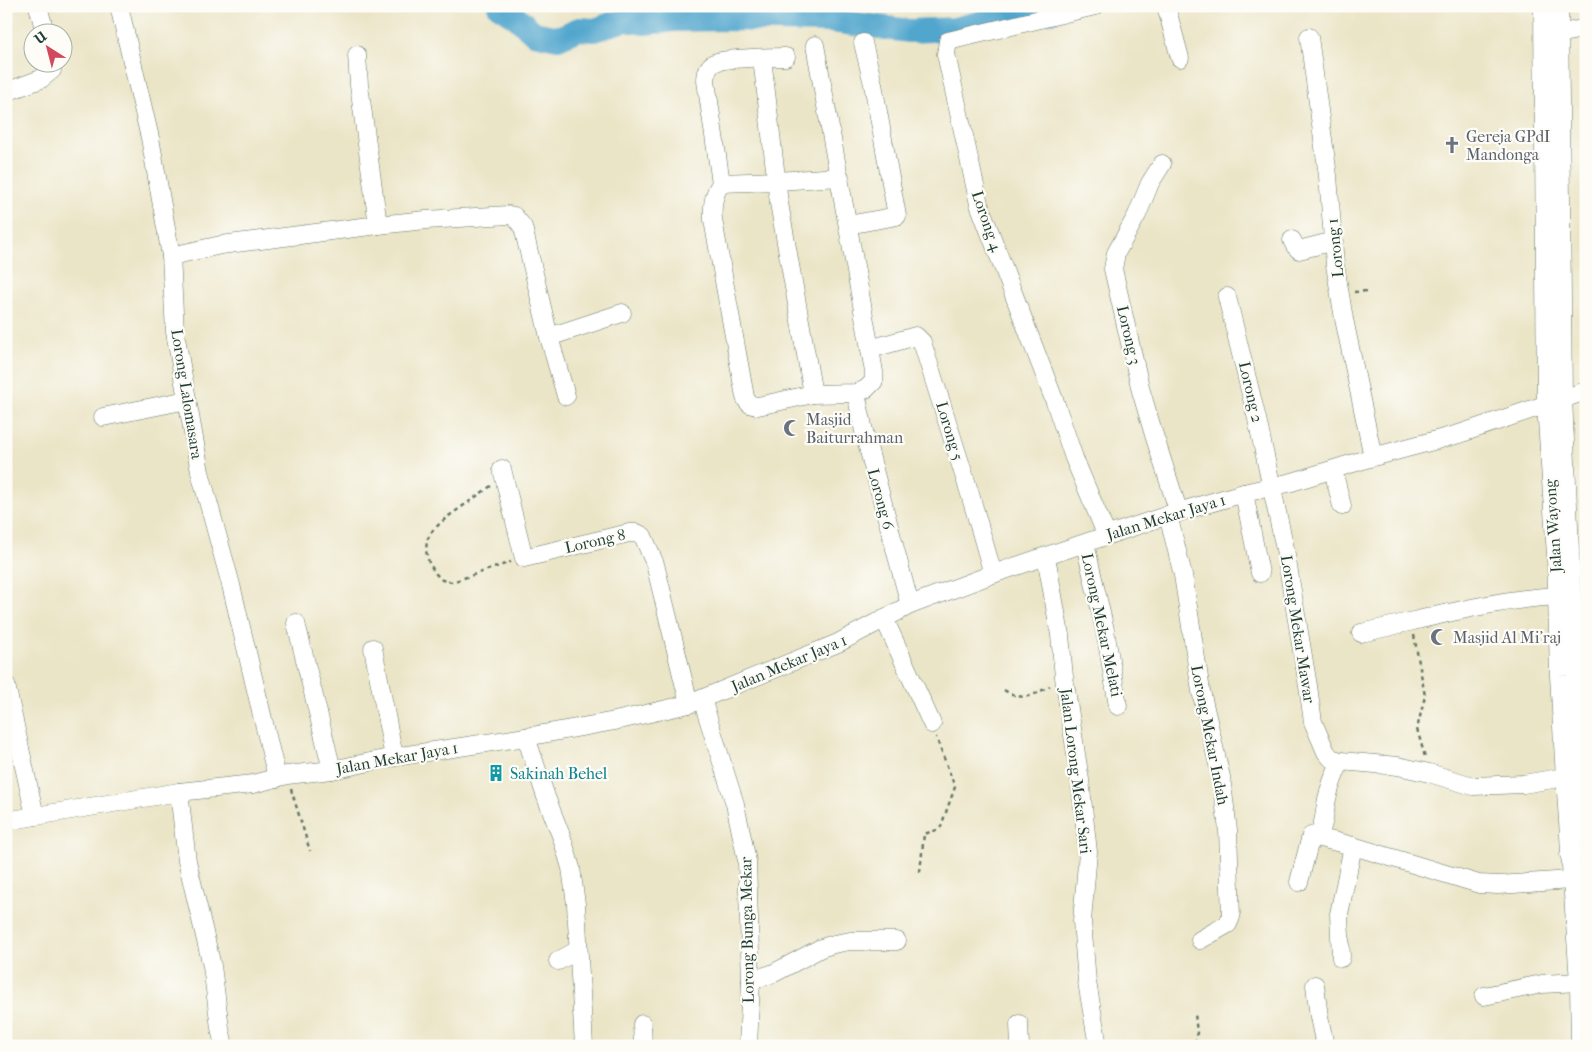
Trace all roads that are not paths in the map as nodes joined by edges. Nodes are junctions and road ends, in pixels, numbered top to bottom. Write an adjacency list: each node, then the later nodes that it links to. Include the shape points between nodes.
1 (38, 6): 7 (street)
2 (119, 6): 27 (street, Lorong Lalomasara, via 150,138)
3 (1095, 6): 47 (street, Lorong 4, via 948,41 946,54 979,204 1074,458)
4 (1166, 6): 16 (street)
5 (1543, 6): 38 (street, Jalan Wayong)
6 (1559, 6): 9 (street, Jalan Wayong)
7 (42, 22)
8 (1586, 28): 9 (street)
9 (1559, 34): 36 (street, Jalan Wayong)
10 (1309, 37): 26 (street, Lorong 1)
11 (863, 43): 24 (street, via 897,216)
12 (815, 46): 20 (street)
13 (358, 55): 23 (street, via 359,85)
14 (786, 57): 15 (street)
15 (762, 58): 21 (street); 22 (street, via 715,62 706,74)
16 (1180, 58)
17 (50, 72): 18 (street, via 41,79)
18 (6, 92)
19 (1162, 164): 46 (street, Lorong 3, via 1116,253 1114,269 1141,391)
20 (840, 177): 21 (street); 24 (street)
21 (777, 181): 22 (street); 34 (street)
22 (721, 183): 34 (street, via 712,205 713,220 744,397 751,406 758,406)
23 (378, 225): 27 (street); 30 (street, via 514,216 523,227)
24 (848, 225): 31 (street)
25 (1292, 240): 26 (street, via 1299,250)
26 (1334, 241): 40 (street, Lorong 1, via 1344,319)
27 (171, 256): 37 (street, Lorong Lalomasara, via 176,332)
28 (1227, 297): 43 (street, Lorong 2)
29 (622, 313): 30 (street)
30 (549, 337): 35 (street)
31 (870, 349): 33 (street, via 874,381); 50 (street, Lorong 5, via 916,336 922,342)
32 (1586, 391): 36 (street, Jalan Mekar Jaya 1)
33 (856, 393): 34 (street); 53 (street, Lorong 6)
34 (813, 394)
35 (566, 396)
36 (1562, 398): 38 (street, Jalan Mekar Jaya 1); 58 (street, Jalan Wayong)
37 (187, 400): 39 (street); 67 (street, Lorong Lalomasara, via 200,472)
38 (1546, 405): 40 (street, Jalan Mekar Jaya 1, via 1459,434); 52 (street, Jalan Wayong)
39 (103, 417)
40 (1373, 457): 41 (street, Jalan Mekar Jaya 1)
41 (1333, 470): 43 (street, Jalan Mekar Jaya 1); 45 (street)
42 (503, 473): 60 (street, Lorong 8, via 524,558 629,533 642,534 655,564)
43 (1272, 486): 44 (street, Jalan Mekar Jaya 1); 65 (street, Lorong Mekar Mawar, via 1313,722 1326,752 1331,758)
44 (1244, 493): 46 (street, Jalan Mekar Jaya 1); 51 (street)
45 (1342, 506)
46 (1174, 514): 47 (street, Jalan Mekar Jaya 1); 78 (street, Lorong Mekar Indah, via 1201,691 1221,777 1228,830 1231,917 1228,924)
47 (1107, 536): 48 (street, Jalan Mekar Jaya 1)
48 (1085, 544): 49 (street, Jalan Mekar Jaya 1); 61 (street, Lorong Mekar Melati, via 1106,630)
49 (1046, 556): 50 (street, Jalan Mekar Jaya 1); 94 (street, Jalan Lorong Mekar Sari, via 1060,635 1088,852 1082,921 1087,982)
50 (993, 574): 53 (street, Jalan Mekar Jaya 1)
51 (1260, 574)
52 (1557, 596): 56 (street, via 1490,604); 68 (street, Jalan Wayong)
53 (910, 605): 54 (street, Jalan Mekar Jaya 1)
54 (884, 618): 60 (street, Jalan Mekar Jaya 1, via 838,643); 62 (street)
55 (296, 623): 66 (street)
56 (1361, 633)
57 (372, 648): 64 (street)
58 (1580, 656): 73 (street, Jalan Wayong)
59 (6, 685): 70 (street)
60 (696, 702): 63 (street, Jalan Mekar Jaya 1); 83 (street, Lorong Bunga Mekar, via 735,804 747,862)
61 (1118, 706)
62 (932, 724)
63 (526, 737): 64 (street, Jalan Mekar Jaya 1); 80 (street, via 571,868)
64 (394, 757): 66 (street, Jalan Mekar Jaya 1)
65 (1341, 761): 68 (street, via 1398,766 1473,786 1523,784); 72 (street, via 1327,799 1322,828)
66 (332, 770): 67 (street, Jalan Mekar Jaya 1)
67 (282, 777): 69 (street, Jalan Mekar Jaya 1, via 252,784)
68 (1565, 777): 75 (street, Jalan Wayong)
69 (179, 792): 70 (street, Jalan Mekar Jaya 1); 89 (street, via 187,861 212,966)
70 (34, 816): 71 (street, Jalan Mekar Jaya 1)
71 (6, 821)
72 (1316, 837): 74 (street); 77 (street, via 1311,836)
73 (1586, 841)
74 (1352, 846): 76 (street, via 1479,884); 81 (street, via 1339,914)
75 (1578, 854): 76 (street, Jalan Wayong)
76 (1571, 880): 84 (street, Jalan Wayong)
77 (1299, 882)
78 (1200, 940)
79 (897, 941): 83 (street, via 834,944)
80 (578, 950): 82 (street); 90 (street)
81 (1341, 958)
82 (558, 961)
83 (751, 981): 92 (street, Lorong Bunga Mekar)
84 (1578, 982): 86 (street, via 1542,984); 96 (street, Jalan Wayong)
85 (1315, 985): 95 (street)
86 (1484, 996)
87 (642, 1024): 91 (street)
88 (1019, 1024): 93 (street)
89 (224, 1046)
90 (584, 1046)
91 (642, 1046)
92 (748, 1046)
93 (1020, 1046)
94 (1098, 1046)
95 (1325, 1046)
96 (1580, 1046)

